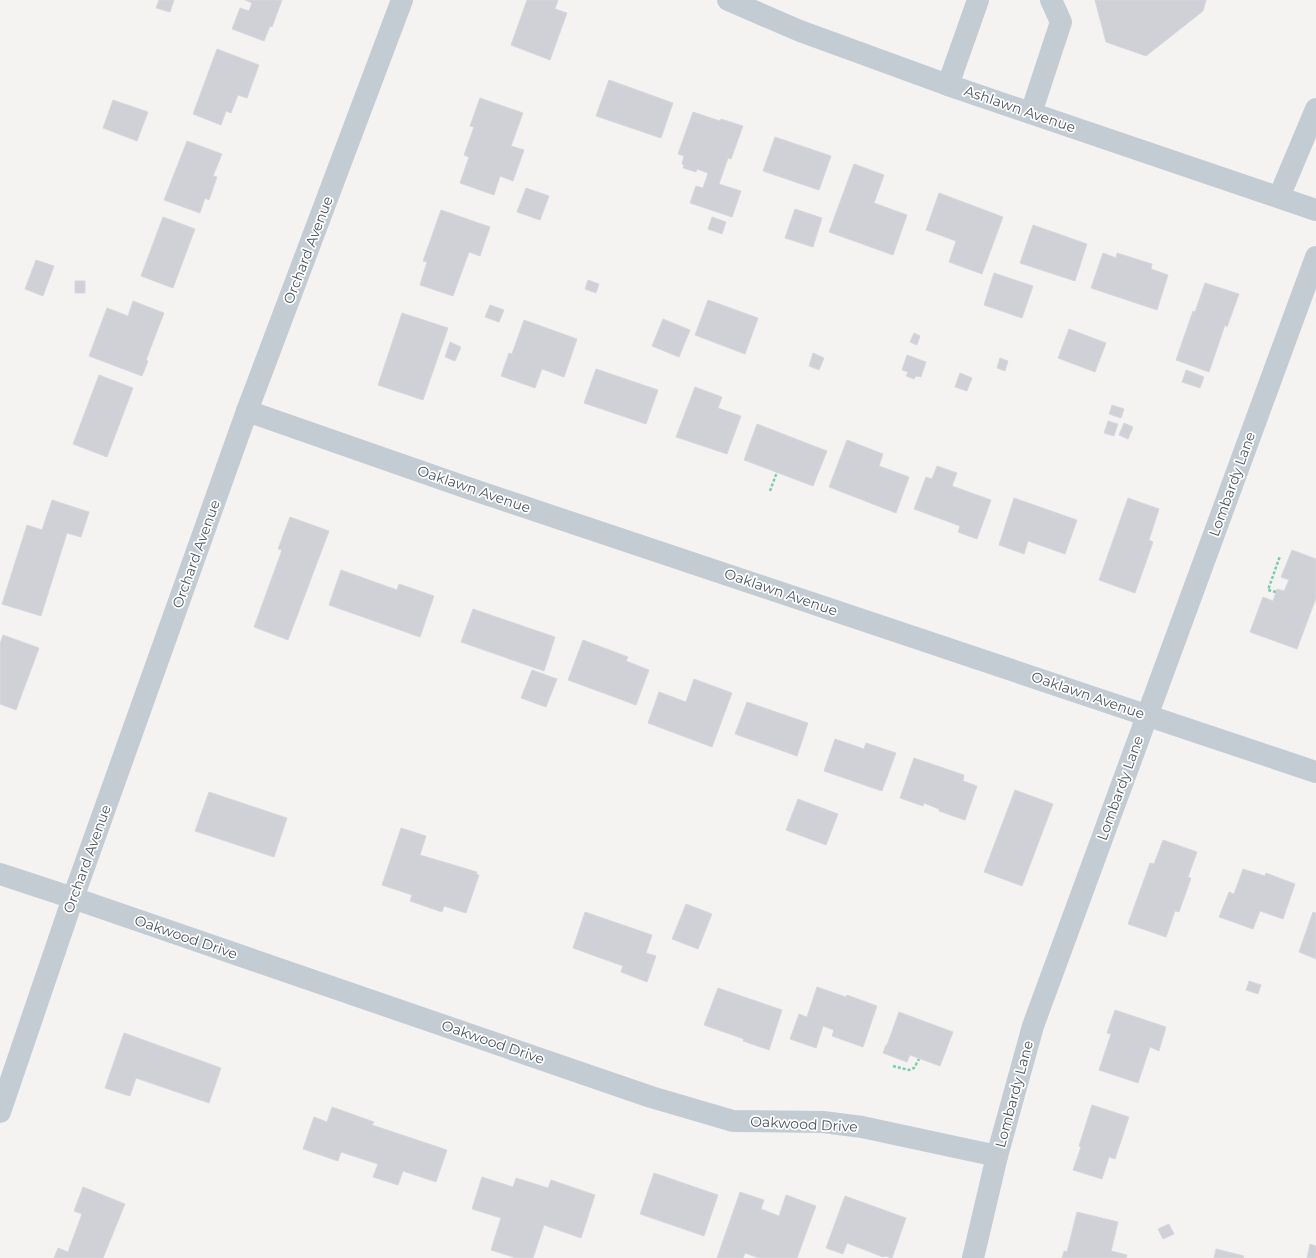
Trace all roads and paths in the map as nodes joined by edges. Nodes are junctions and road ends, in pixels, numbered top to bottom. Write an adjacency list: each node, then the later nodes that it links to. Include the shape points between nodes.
1 (402, 0): 11 (street, Orchard Avenue)
2 (728, 0): 5 (street, Ashlawn Avenue, via 800,31)
3 (978, 0): 5 (street)
4 (1051, 0): 7 (street, via 1061,22)
5 (948, 85): 7 (street, Ashlawn Avenue)
6 (1316, 109): 8 (street)
7 (1031, 113): 8 (street, Ashlawn Avenue)
8 (1279, 197): 9 (street, Ashlawn Avenue)
9 (1316, 210)
10 (1316, 257): 16 (street, Lombardy Lane)
11 (247, 411): 16 (street, Oaklawn Avenue, via 462,486); 19 (street, Orchard Avenue)
12 (777, 472): 13 (path)
13 (770, 490)
14 (1280, 556): 15 (path, via 1268,590)
15 (1276, 592)
16 (1147, 715): 17 (street, Oaklawn Avenue); 23 (street, Lombardy Lane, via 1033,1026)
17 (1316, 772)
18 (0, 874): 19 (street, Oakwood Drive)
19 (73, 898): 22 (street, Orchard Avenue); 23 (street, Oakwood Drive, via 651,1097 733,1121 823,1122 862,1126)
20 (919, 1058): 21 (path, via 914,1068 909,1070)
21 (892, 1066)
22 (0, 1112)
23 (997, 1156): 24 (street, Lombardy Lane)
24 (973, 1258)

